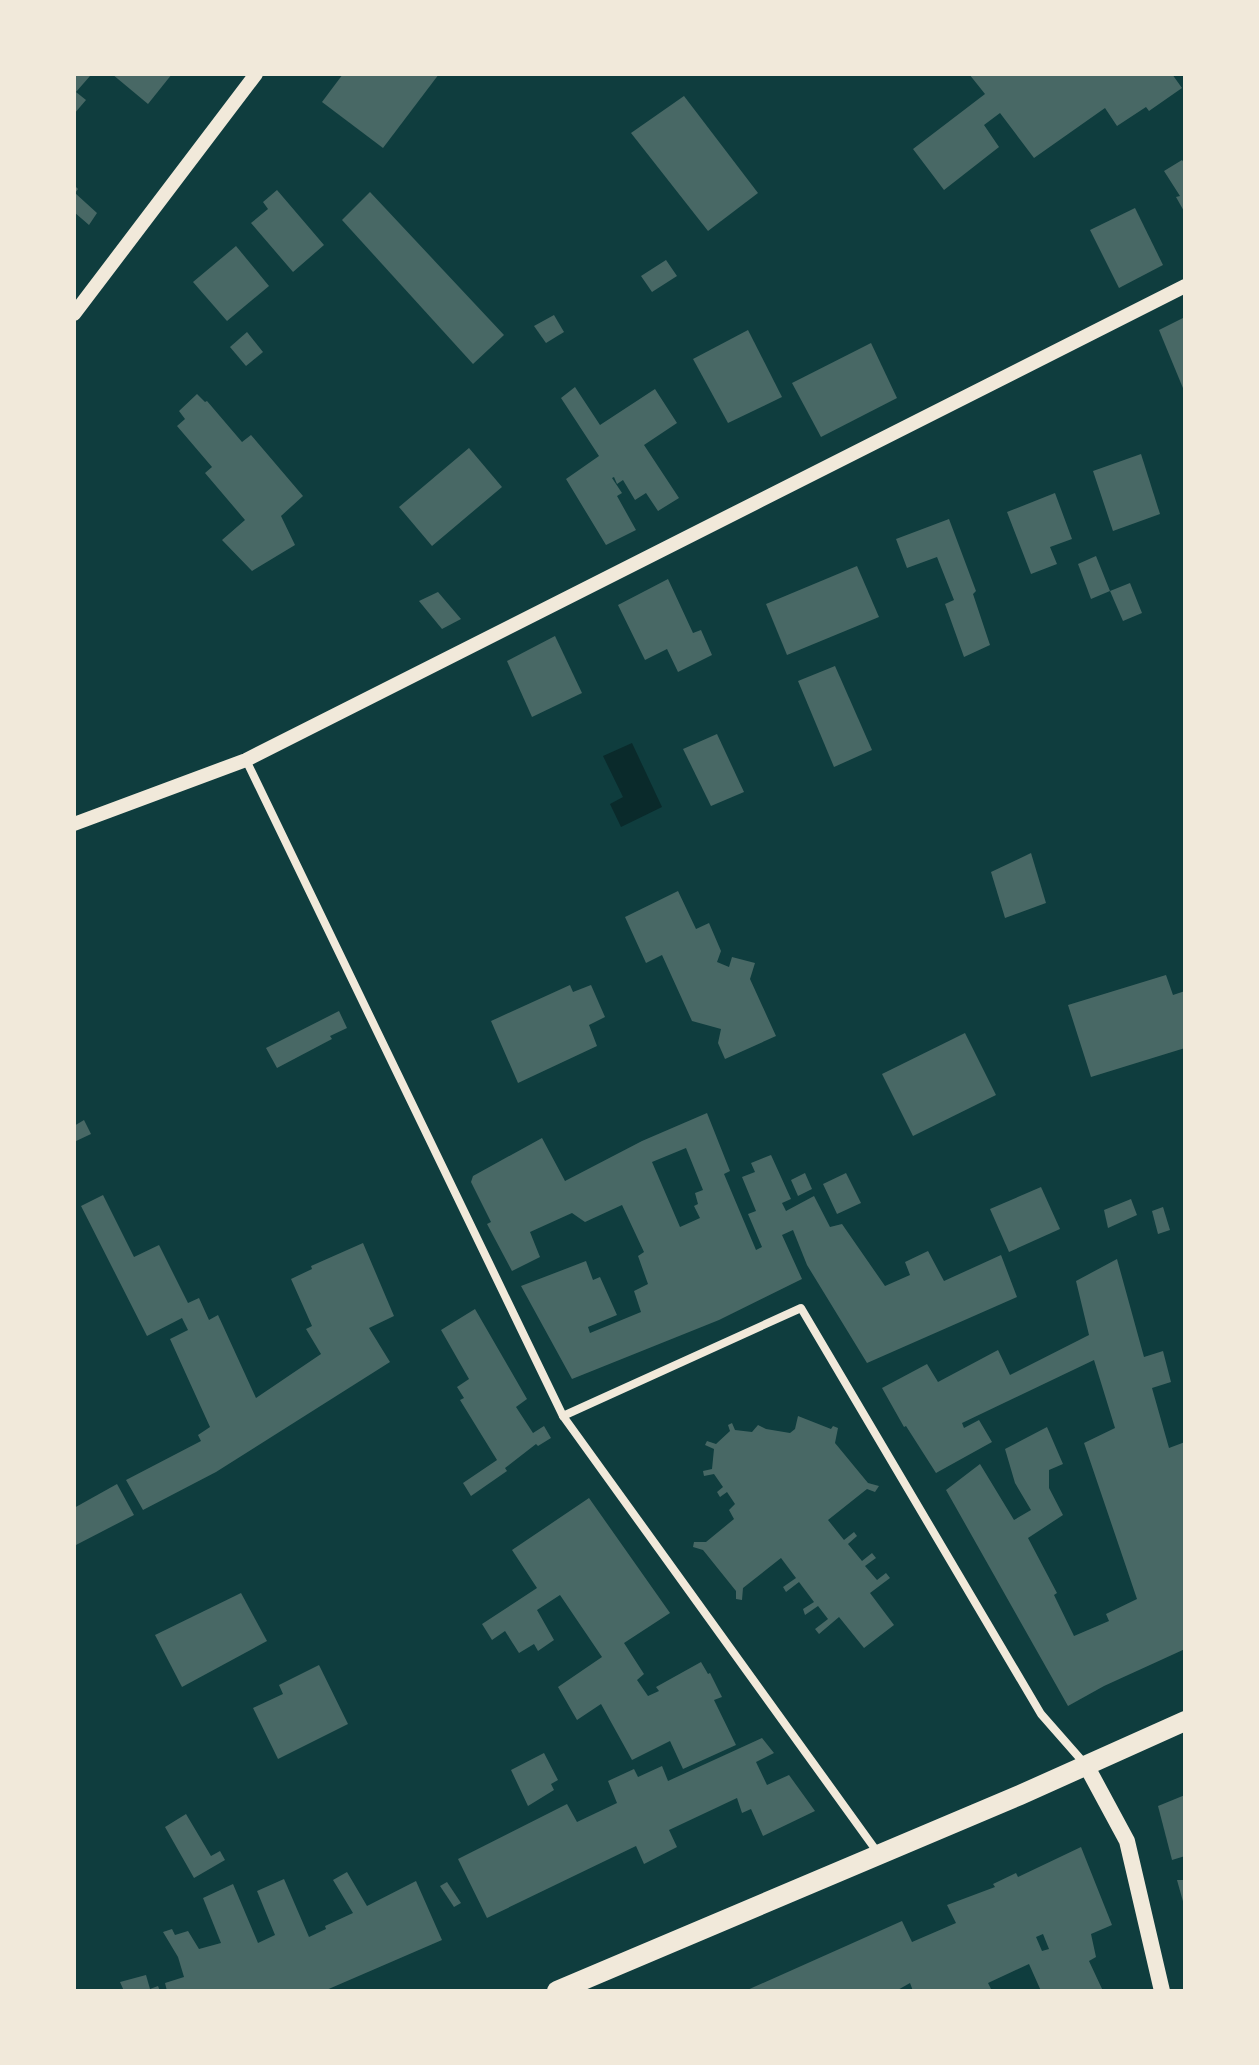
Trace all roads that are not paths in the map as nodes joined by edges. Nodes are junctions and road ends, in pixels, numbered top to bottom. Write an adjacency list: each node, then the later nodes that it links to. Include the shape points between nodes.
1 (256, 74): 3 (street)
2 (1185, 286): 4 (street)
3 (74, 314)
4 (246, 760): 5 (street); 6 (street)
5 (74, 824)
6 (563, 1416): 8 (street, via 801,1308 1041,1714); 9 (street)
7 (1185, 1721): 8 (main road)
8 (1086, 1765): 9 (main road); 11 (main road, via 1127,1841)
9 (879, 1854): 10 (main road)
10 (557, 1991)
11 (1162, 1991)

